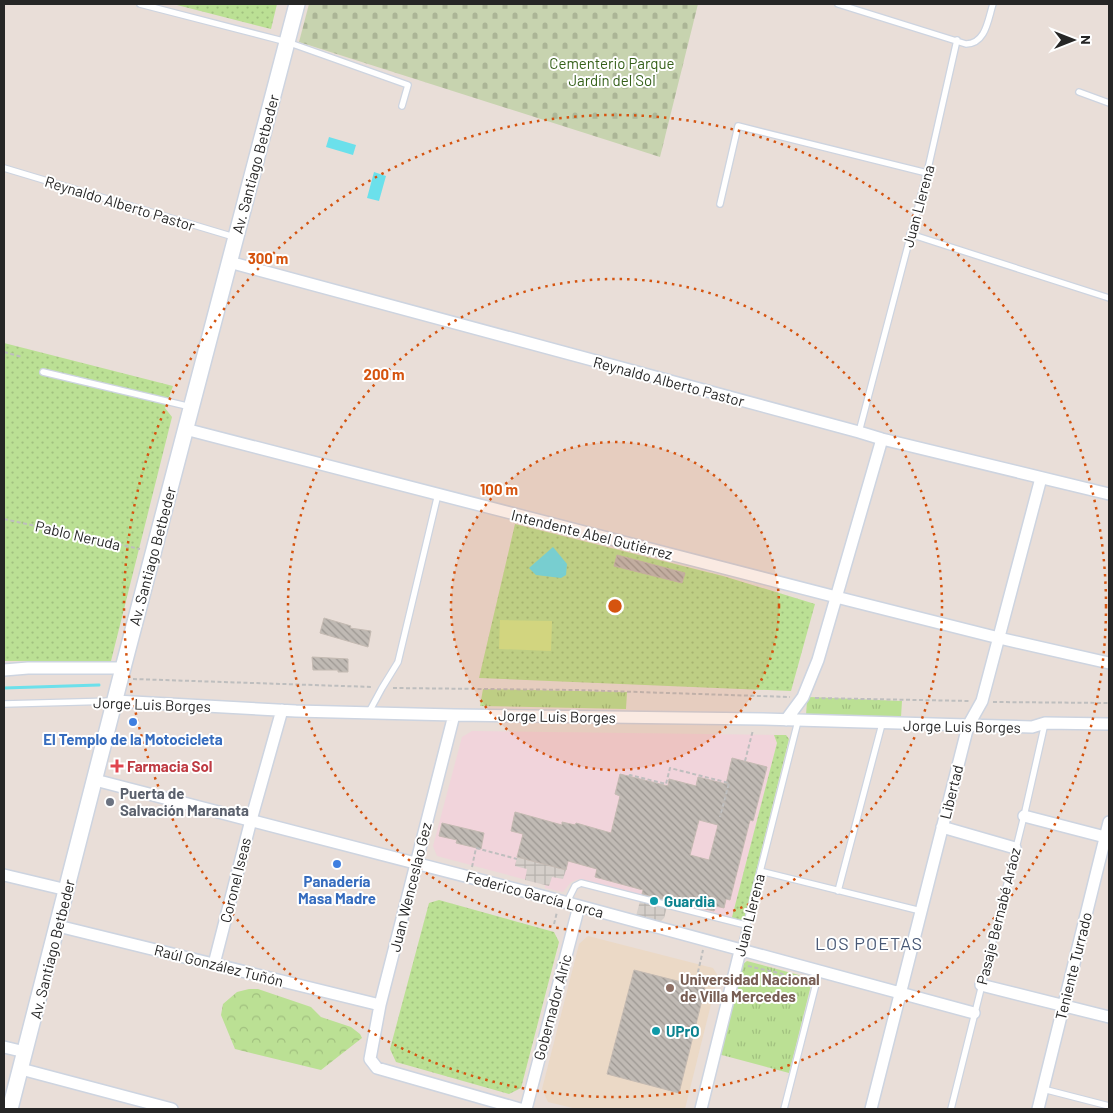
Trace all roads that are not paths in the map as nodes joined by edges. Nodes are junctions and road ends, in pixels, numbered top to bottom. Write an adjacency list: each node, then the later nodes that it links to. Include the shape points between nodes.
1 (140, 4): 6 (lane)
2 (297, 4): 6 (main road, Av. Santiago Betbeder)
3 (838, 4): 5 (lane)
4 (993, 4): 5 (lane, via 980,39 974,44)
5 (957, 40): 11 (lane, Juan Llerena)
6 (287, 42): 9 (lane, via 408,85); 14 (main road, Av. Santiago Betbeder)
7 (1079, 92): 8 (lane)
8 (1109, 103)
9 (402, 106)
10 (4, 168): 14 (lane, Reynaldo Alberto Pastor)
11 (927, 173): 12 (lane, via 738,126); 13 (lane, Juan Llerena)
12 (720, 204)
13 (910, 234): 16 (lane); 20 (lane, Juan Llerena)
14 (236, 238): 15 (main road, Av. Santiago Betbeder)
15 (229, 262): 18 (main road, Av. Santiago Betbeder); 20 (street, Reynaldo Alberto Pastor)
16 (1109, 298)
17 (43, 372): 18 (lane)
18 (191, 407): 19 (main road, Av. Santiago Betbeder)
19 (186, 429): 23 (street, Intendente Abel Gutiérrez); 29 (main road, Av. Santiago Betbeder)
20 (858, 432): 21 (street, Reynaldo Alberto Pastor)
21 (882, 439): 22 (street, Reynaldo Alberto Pastor); 25 (street)
22 (1041, 478): 24 (street, Reynaldo Alberto Pastor); 26 (street, Libertad)
23 (438, 494): 25 (street, Intendente Abel Gutiérrez); 33 (lane, via 398,662)
24 (1109, 494)
25 (837, 597): 26 (street, Intendente Abel Gutiérrez); 35 (street, via 803,697)
26 (999, 638): 27 (street, Intendente Abel Gutiérrez); 40 (street, Libertad, via 982,702)
27 (1109, 663)
28 (4, 670): 29 (street)
29 (122, 672): 30 (main road, Av. Santiago Betbeder)
30 (114, 701): 31 (lane, Jorge Luis Borges); 32 (street, Jorge Luis Borges); 41 (main road, Av. Santiago Betbeder)
31 (4, 704)
32 (282, 710): 33 (street, Jorge Luis Borges); 43 (street, Coronel Iseas)
33 (369, 713): 34 (street, Jorge Luis Borges)
34 (454, 715): 35 (street, Jorge Luis Borges); 48 (street, Juan Wenceslao Gez)
35 (786, 720): 36 (street, Jorge Luis Borges)
36 (798, 721): 38 (street, Jorge Luis Borges); 49 (lane, Juan Llerena)
37 (1045, 723): 39 (street, Jorge Luis Borges); 40 (street, Jorge Luis Borges, via 1032,727); 42 (lane, Pasaje Bernabé Aráoz)
38 (882, 724): 40 (street, Jorge Luis Borges); 52 (lane)
39 (1109, 724)
40 (968, 726): 45 (street, Libertad)
41 (94, 780): 43 (street, Federico García Lorca); 51 (main road, Av. Santiago Betbeder)
42 (1024, 816): 46 (street); 47 (lane, Pasaje Bernabé Aráoz)
43 (251, 820): 48 (street, Federico García Lorca); 59 (street, Coronel Iseas)
44 (1109, 822): 46 (street, Teniente Turrado)
45 (942, 827): 47 (street); 55 (street, Libertad)
46 (1107, 837): 64 (street, Teniente Turrado)
47 (1015, 848): 61 (lane, Pasaje Bernabé Aráoz)
48 (416, 862): 53 (street, Federico García Lorca); 63 (street, Juan Wenceslao Gez)
49 (760, 871): 52 (lane); 56 (lane, Juan Llerena)
50 (4, 875): 51 (street)
51 (67, 890): 57 (main road, Av. Santiago Betbeder)
52 (838, 891): 55 (lane)
53 (567, 902): 54 (street, Federico García Lorca); 56 (lane, via 575,886 581,883)
54 (579, 906): 58 (street, Federico García Lorca); 75 (street, Gobernador Alric)
55 (921, 911): 62 (street, Libertad)
56 (746, 925): 58 (lane, Juan Llerena)
57 (58, 926): 59 (street, Raúl González Tuñón); 68 (main road, Av. Santiago Betbeder)
58 (740, 950): 60 (street, Federico García Lorca); 76 (street, Juan Llerena)
59 (214, 964): 63 (street, Raúl González Tuñón)
60 (819, 972): 62 (street, Federico García Lorca); 77 (lane)
61 (981, 985): 64 (street); 65 (lane, Pasaje Bernabé Aráoz)
62 (900, 994): 65 (street, Federico García Lorca); 78 (street, Libertad)
63 (380, 1005): 74 (street, Juan Wenceslao Gez, via 370,1059 377,1068)
64 (1064, 1006): 66 (street); 70 (street, Teniente Turrado)
65 (974, 1013): 79 (lane, Pasaje Bernabé Aráoz)
66 (1109, 1017)
67 (4, 1047): 68 (street)
68 (25, 1052): 69 (main road, Av. Santiago Betbeder)
69 (21, 1070): 72 (main road, Av. Santiago Betbeder); 73 (street)
70 (1043, 1089): 71 (lane); 80 (street, Teniente Turrado)
71 (1109, 1106)
72 (10, 1109)
73 (172, 1109)
74 (520, 1109)
75 (526, 1109)
76 (701, 1109)
77 (784, 1109)
78 (871, 1109)
79 (951, 1109)
80 (1038, 1109)

